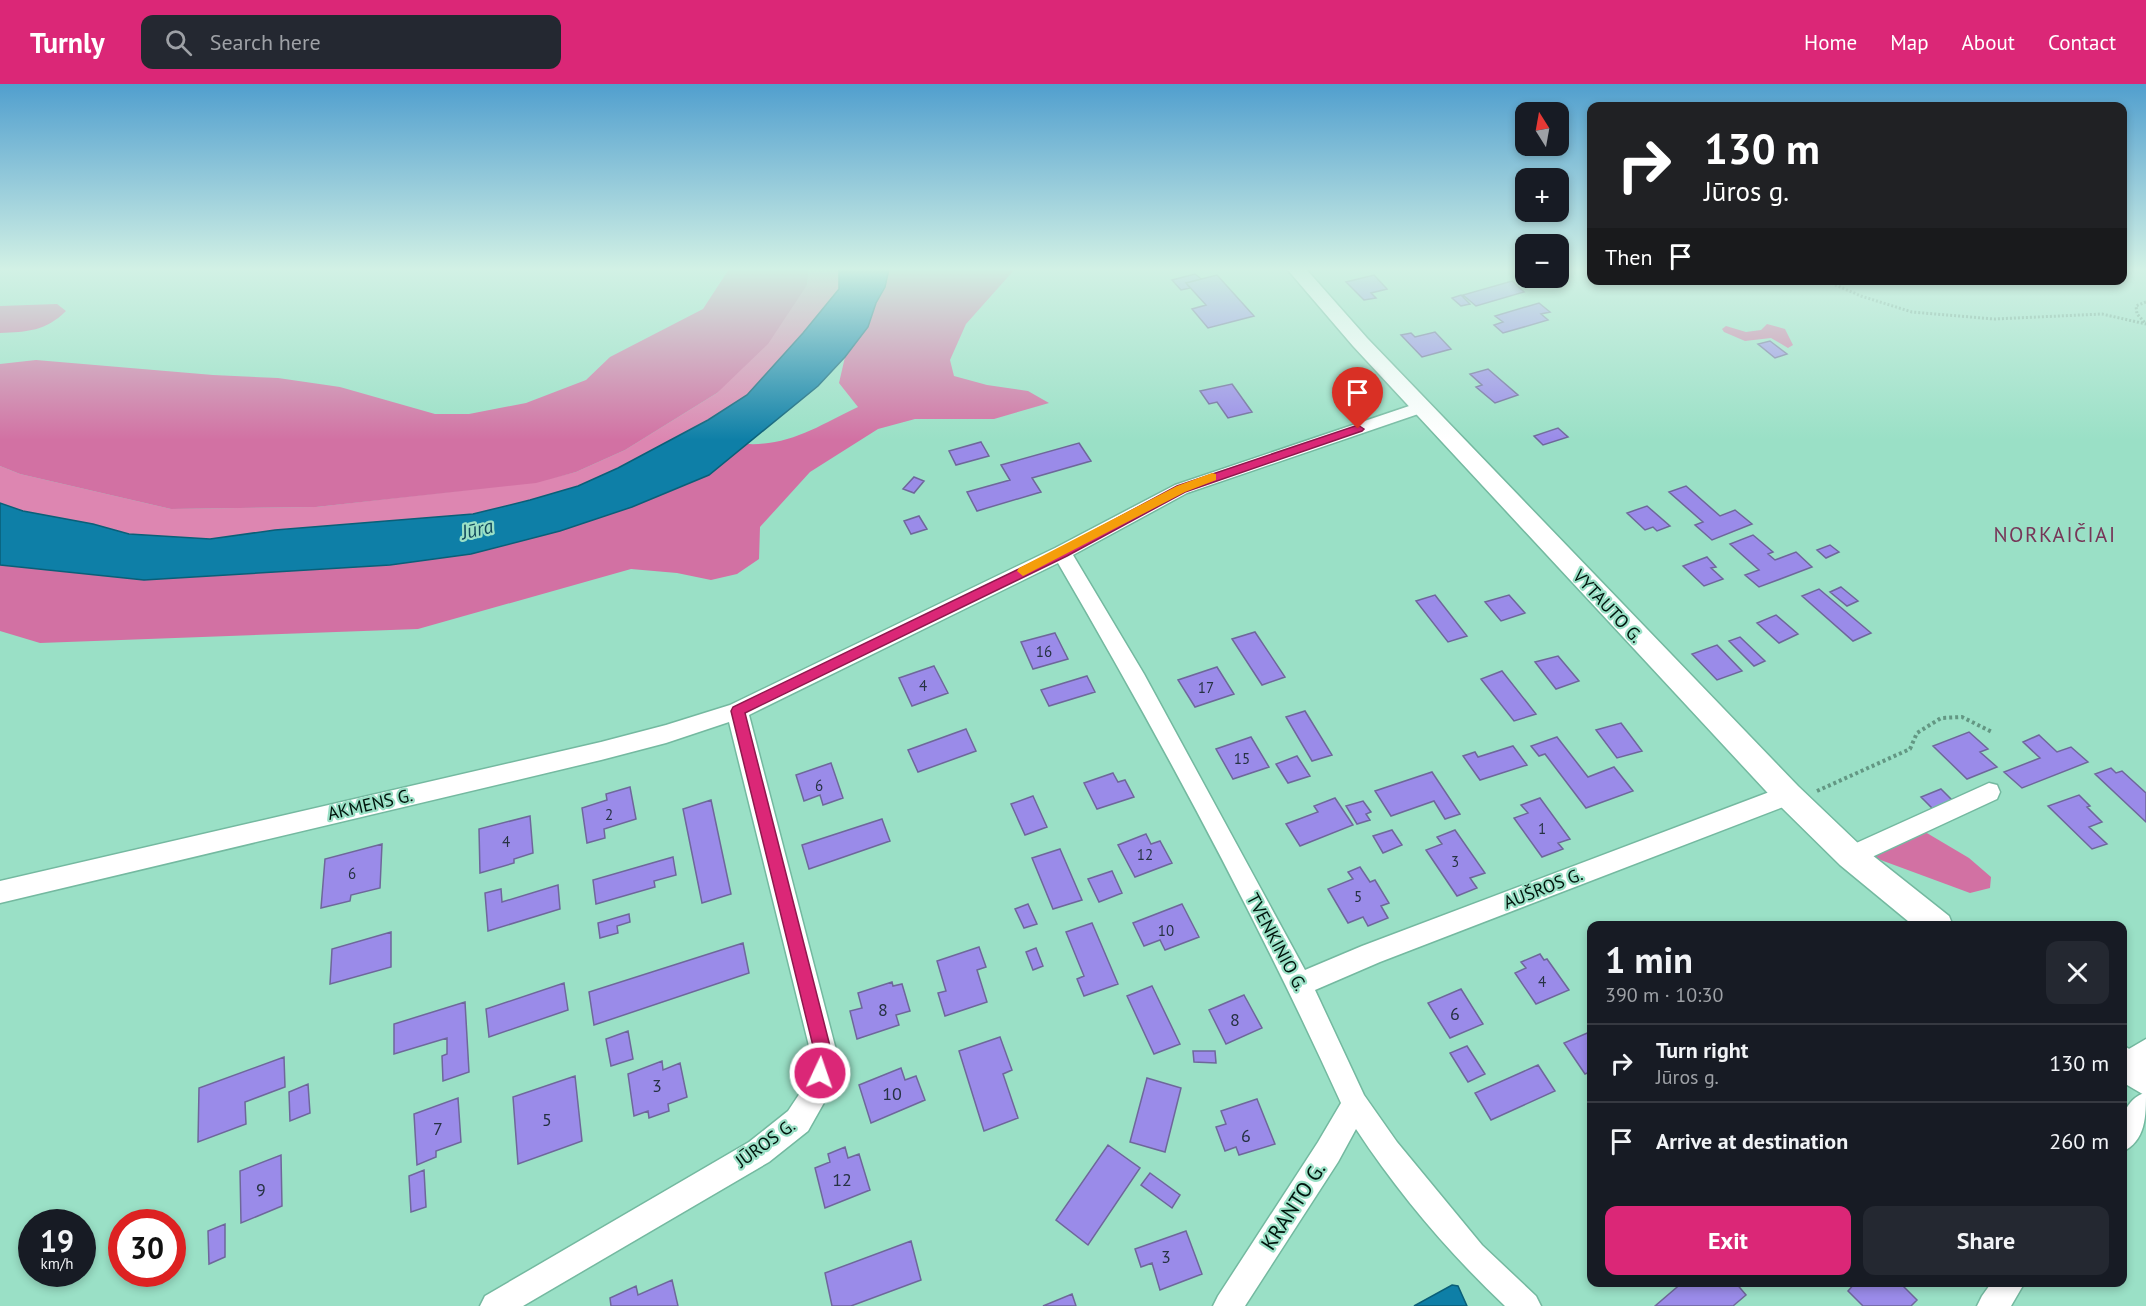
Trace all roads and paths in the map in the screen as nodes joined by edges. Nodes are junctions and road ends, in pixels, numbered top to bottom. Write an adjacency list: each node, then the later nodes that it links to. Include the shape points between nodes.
1 (1348, 326): 2 (main road, VYTAUTO G.)
2 (1421, 407): 3 (street, via 1203,480); 7 (main road, VYTAUTO G.)
3 (1062, 553): 4 (street); 11 (street, TVENKINIO G., via 1137,680)
4 (737, 711): 9 (street, AKMENS G., via 601,751); 17 (street, JŪROS G., via 823,1050 817,1092 798,1122 759,1152)
5 (1992, 732): 7 (path, via 1962,717 1941,718 1917,733 1910,749)
6 (1989, 792): 8 (street)
7 (1791, 798): 8 (main road, VYTAUTO G.); 11 (street, AUŠROS G., via 1371,954)
8 (1851, 856): 10 (main road, VYTAUTO G.)
9 (0, 892)
10 (1932, 921)
11 (1300, 985): 12 (street, TVENKINIO G.)
12 (1355, 1104): 16 (street, TVENKINIO G., via 1387,1152); 18 (street, KRANTO G.)
13 (2146, 1105): 14 (street)
14 (2127, 1132)
15 (2007, 1287): 19 (street)
16 (1517, 1303)
17 (495, 1306)
18 (1228, 1306)
19 (1992, 1306)

